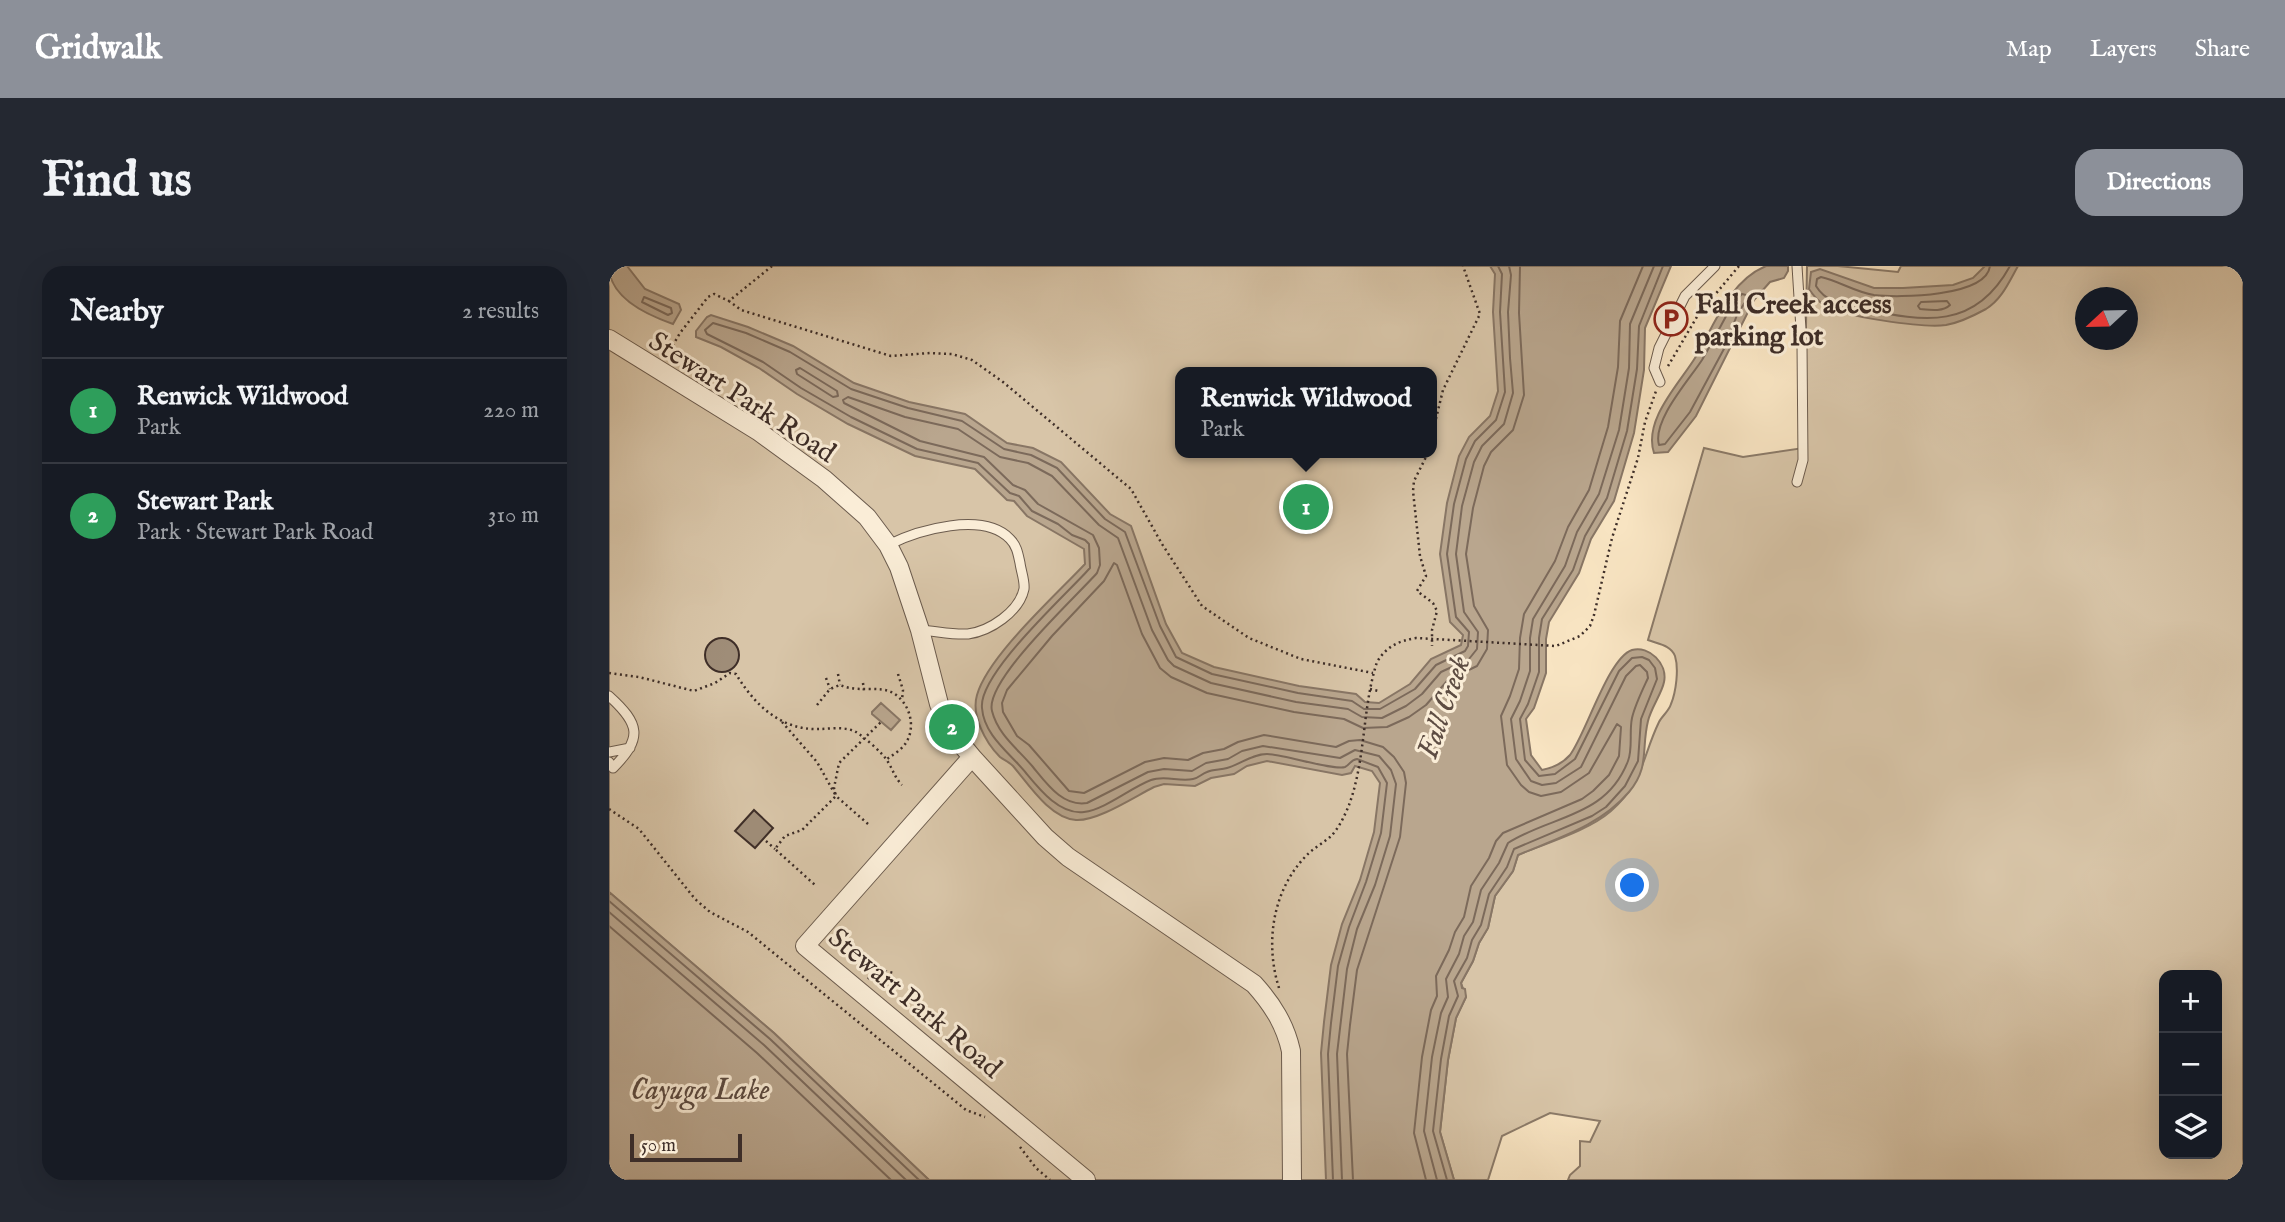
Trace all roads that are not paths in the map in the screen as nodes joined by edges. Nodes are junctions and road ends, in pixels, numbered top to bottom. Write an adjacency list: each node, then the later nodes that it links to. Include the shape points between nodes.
1 (1715, 266): 4 (lane, via 1685,296 1659,348 1654,368)
2 (1797, 266): 5 (lane, via 1803,460)
3 (609, 339): 6 (street, Stewart Park Road, via 758,431 867,517)
4 (1660, 382)
5 (1797, 482)
6 (888, 545): 7 (street, Stewart Park Road); 7 (lane, via 919,531 957,526 996,530 1017,549 1024,587 1010,612 970,634)
7 (920, 630): 11 (street, Stewart Park Road, via 939,704 952,733)
8 (609, 696): 9 (lane, via 635,730)
9 (630, 748): 10 (lane); 12 (lane, via 613,768)
10 (609, 752)
11 (972, 757): 13 (street, Stewart Park Road, via 805,946); 14 (street, Stewart Park Road, via 1068,857 1254,984 1267,999 1291,1051)
12 (609, 762)
13 (1086, 1180)
14 (1292, 1180)

